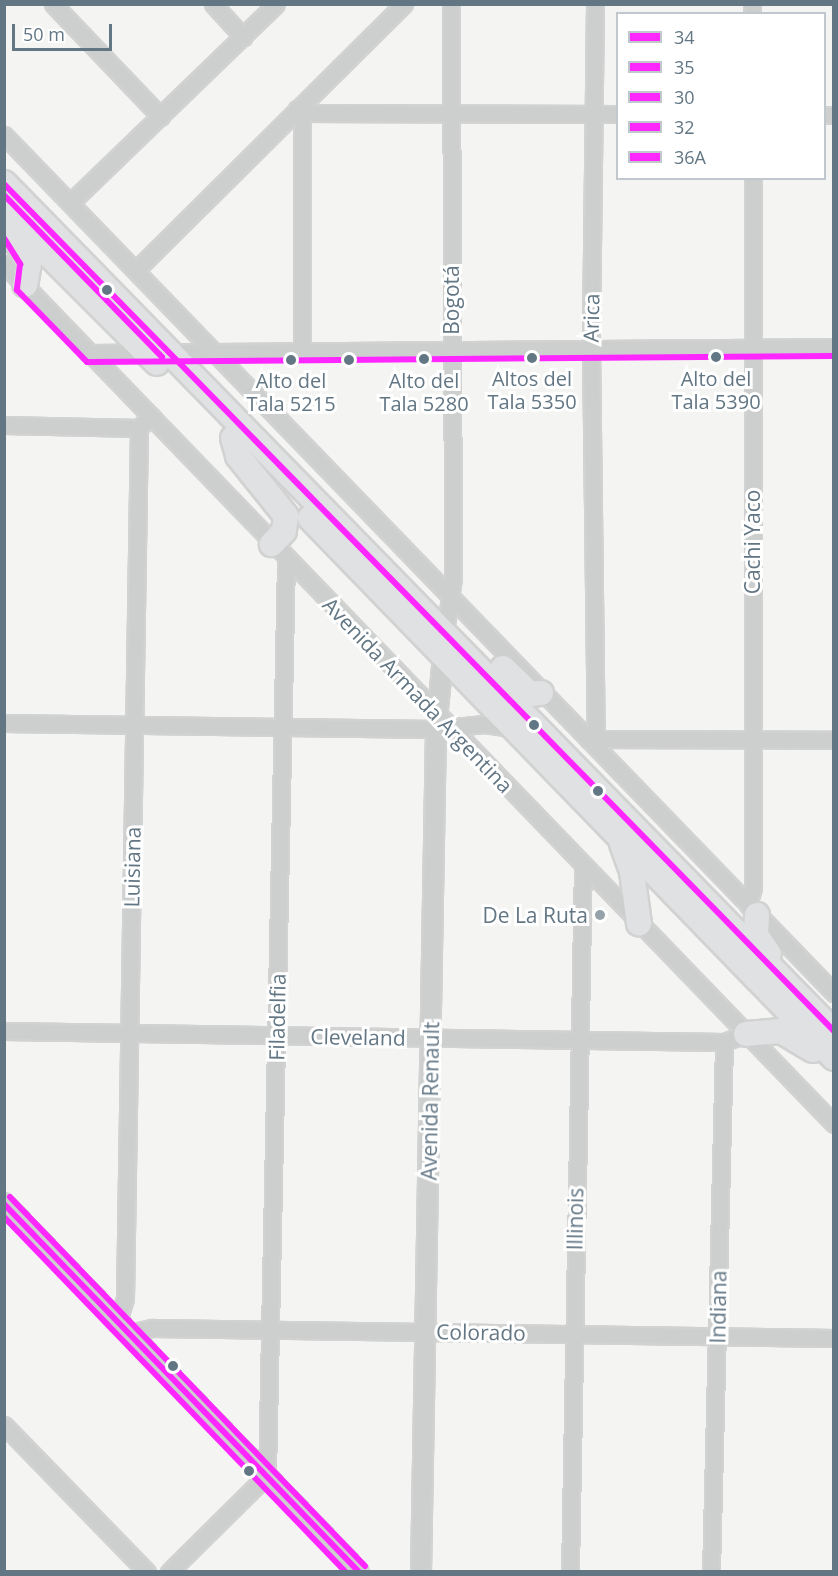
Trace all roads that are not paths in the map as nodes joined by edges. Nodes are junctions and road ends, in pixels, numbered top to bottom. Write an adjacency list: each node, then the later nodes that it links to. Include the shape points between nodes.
1 (53, 4): 12 (street)
2 (213, 4): 7 (street)
3 (276, 4): 7 (street)
4 (404, 4): 8 (street)
5 (451, 4): 9 (street, Bogotá)
6 (595, 4): 10 (street, Arica)
7 (243, 37): 12 (street)
8 (299, 111): 9 (street); 19 (street); 26 (street)
9 (451, 113): 10 (street); 27 (street, Bogotá)
10 (593, 114): 11 (street); 21 (street, Arica)
11 (616, 114)
12 (161, 117): 16 (street)
13 (4, 135): 16 (street)
14 (753, 180): 22 (street, Cachi Yaco)
15 (4, 183): 24 (main road)
16 (70, 203): 19 (street)
17 (4, 210): 24 (main road)
18 (4, 223): 20 (main road, via 29,263)
19 (136, 270): 25 (street)
20 (11, 273): 28 (street, Avenida Armada Argentina)
21 (591, 346): 22 (street); 27 (street); 43 (street, Arica)
22 (753, 346): 23 (street); 44 (street, Cachi Yaco)
23 (834, 347)
24 (156, 351): 25 (street); 28 (street); 32 (main road); 35 (main road)
25 (212, 351): 26 (street); 34 (street)
26 (302, 351): 27 (street)
27 (451, 351): 34 (street, Bogotá, via 453,579)
28 (88, 353): 29 (street, Avenida Armada Argentina)
29 (151, 417): 31 (street); 33 (street, Avenida Armada Argentina)
30 (4, 425): 31 (street)
31 (139, 428): 40 (street, Luisiana)
32 (233, 438): 33 (main road, via 238,456 286,516); 36 (main road)
33 (279, 552): 39 (street, Avenida Armada Argentina); 41 (street, Filadelfia)
34 (448, 596): 35 (street, Bogotá); 37 (street)
35 (445, 631): 36 (main road)
36 (452, 652): 37 (main road, via 480,650 493,657 530,694); 39 (street, Avenida Renault); 42 (main road); 51 (main road)
37 (541, 693): 43 (street)
38 (4, 723): 40 (street)
39 (441, 725): 41 (street); 42 (street); 47 (street, Avenida Armada Argentina); 55 (street, Avenida Renault)
40 (134, 726): 41 (street); 53 (street, Luisiana)
41 (282, 727): 54 (street, Filadelfia)
42 (511, 728): 46 (main road)
43 (591, 739): 44 (street); 48 (street)
44 (752, 739): 45 (street); 48 (street, Cachi Yaco)
45 (834, 740)
46 (618, 837): 49 (main road, via 632,872); 58 (main road)
47 (583, 866): 49 (street, Avenida Armada Argentina); 57 (street, Illinois)
48 (752, 910): 50 (street); 51 (main road, via 761,945 808,996)
49 (639, 924): 56 (street, Avenida Armada Argentina)
50 (834, 993)
51 (831, 1030)
52 (4, 1031): 53 (street, Cleveland)
53 (129, 1033): 54 (street, Cleveland); 61 (street, Luisiana)
54 (276, 1035): 55 (street, Cleveland); 62 (street, Filadelfia)
55 (431, 1038): 57 (street, Cleveland); 63 (street, Avenida Renault)
56 (735, 1038): 57 (street, Cleveland); 58 (main road, via 781,1031); 59 (street, Avenida Armada Argentina); 65 (street, Indiana)
57 (578, 1040): 64 (street, Illinois)
58 (834, 1060)
59 (834, 1124)
60 (4, 1203): 61 (street)
61 (124, 1327): 62 (street, Colorado); 68 (street)
62 (270, 1329): 63 (street, Colorado); 68 (street, Filadelfia)
63 (426, 1331): 64 (street, Colorado); 72 (street, Avenida Renault)
64 (573, 1334): 65 (street, Colorado); 73 (street, Illinois)
65 (717, 1336): 66 (street, Colorado); 74 (street, Indiana)
66 (834, 1338)
67 (4, 1425): 69 (street)
68 (267, 1475): 70 (street); 71 (street)
69 (147, 1572)
70 (169, 1572)
71 (359, 1572)
72 (421, 1572)
73 (570, 1572)
74 (711, 1572)

